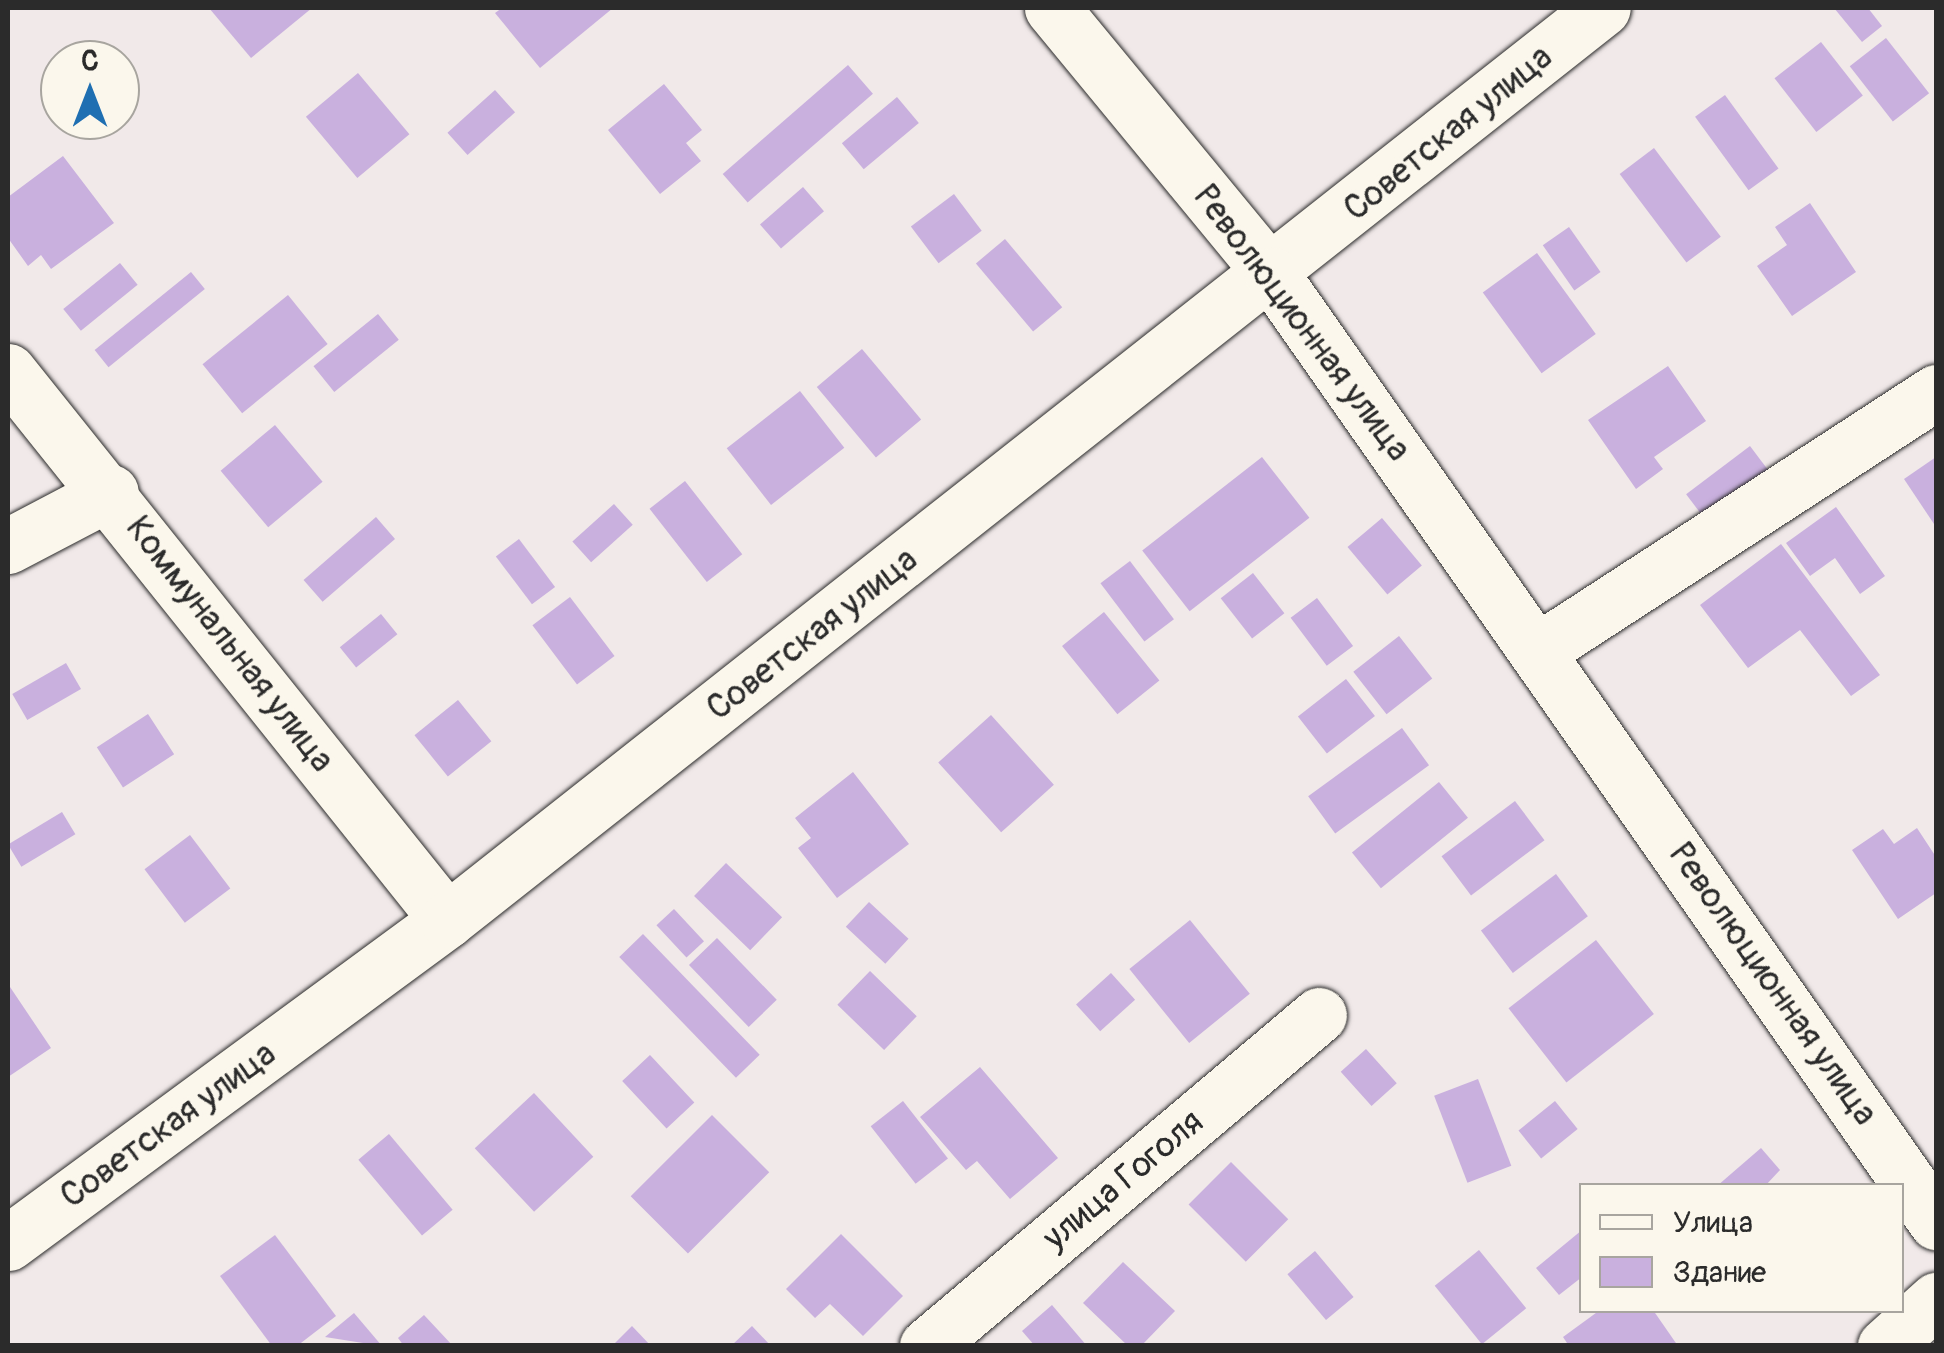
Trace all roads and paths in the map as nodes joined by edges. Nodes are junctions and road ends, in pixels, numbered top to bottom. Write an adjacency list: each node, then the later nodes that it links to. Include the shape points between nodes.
1 (1052, 8): 3 (street, Революционная улица)
2 (1603, 8): 3 (street, Советская улица)
3 (1272, 275): 8 (street, Революционная улица); 9 (street, Советская улица)
4 (8, 371): 6 (street, Коммунальная улица)
5 (1936, 392): 8 (street)
6 (111, 492): 7 (street); 9 (street, Коммунальная улица)
7 (8, 546)
8 (1542, 648): 11 (street, Революционная улица)
9 (447, 920): 12 (street, Советская улица)
10 (1319, 1014): 14 (street, улица Гоголя)
11 (1936, 1222)
12 (8, 1243)
13 (1936, 1300): 15 (street)
14 (926, 1346)
15 (1885, 1346)

